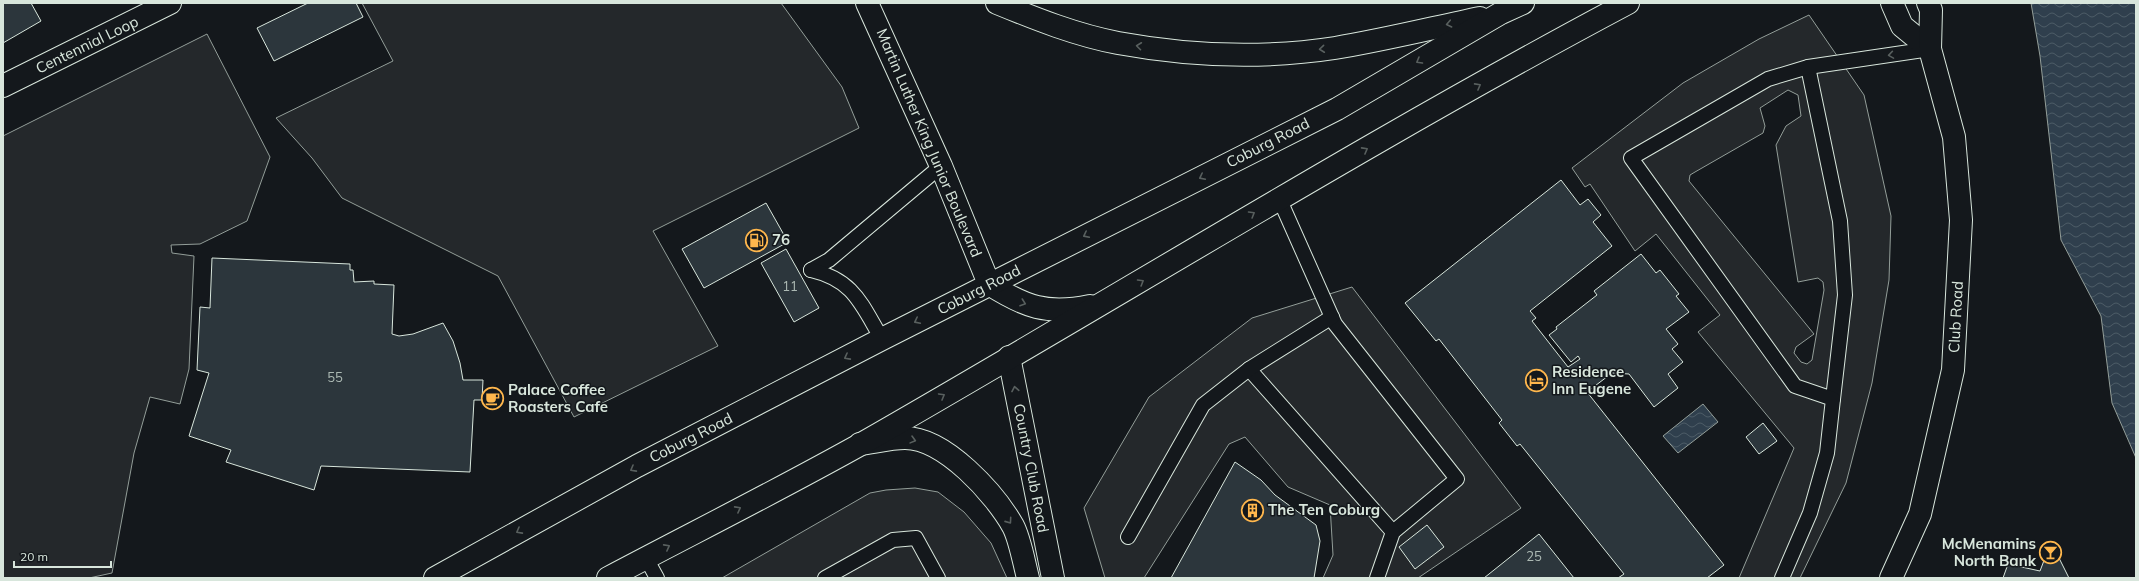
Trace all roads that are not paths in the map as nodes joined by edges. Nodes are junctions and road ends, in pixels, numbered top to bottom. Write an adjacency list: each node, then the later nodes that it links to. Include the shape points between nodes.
1 (170, 3): 11 (main road, Centennial Loop)
2 (866, 3): 12 (main road, Martin Luther King Junior Boulevard)
3 (997, 3): 8 (main road, one-way to 3, via 1334,48 1279,54 1232,55 1117,43 1068,30)
4 (1523, 3): 8 (main road, Coburg Road)
5 (1628, 3): 13 (main road, one-way to 5)
6 (1892, 3): 9 (main road, via 1902,26)
7 (1928, 3): 9 (main road, Club Road, via 1931,10)
8 (1501, 13): 14 (main road, Coburg Road, one-way to 14, via 1337,109)
9 (1930, 49): 10 (lane, one-way to 10); 34 (main road, Club Road, via 1954,137 1961,220 1953,370 1920,514)
10 (1808, 67): 20 (lane, via 1840,222 1845,295); 20 (lane, via 1768,79 1631,158 1794,386)
11 (3, 86)
12 (942, 166): 14 (main road, Martin Luther King Junior Boulevard); 17 (lane, via 829,260 811,270 829,274 853,292)
13 (1279, 198): 15 (main road, one-way to 13); 16 (lane)
14 (990, 284): 15 (main road, one-way to 15, via 1021,304 1044,309 1070,310); 17 (main road, Coburg Road, one-way to 17)
15 (1107, 302): 18 (main road)
16 (1332, 317): 19 (lane); 22 (lane, via 1457,479)
17 (882, 338): 25 (main road, Coburg Road, one-way to 25, via 637,466)
18 (1009, 357): 21 (main road, one-way to 18); 31 (main road, Country Club Road, one-way to 18)
19 (1249, 369): 22 (lane); 23 (lane, via 1203,405)
20 (1833, 400): 33 (lane, via 1827,453 1810,513)
21 (860, 444): 24 (main road, one-way to 21); 30 (main road, one-way to 30, via 906,438 929,444 952,456 985,488 1013,526)
22 (1393, 532): 32 (lane)
23 (1128, 537)
24 (646, 558): 26 (main road); 27 (lane)
25 (435, 578)
26 (608, 578)
27 (657, 578)
28 (825, 578): 29 (lane, via 893,540 916,538)
29 (938, 578)
30 (1028, 578)
31 (1053, 578)
32 (1377, 578)
33 (1782, 578)
34 (1891, 578)

